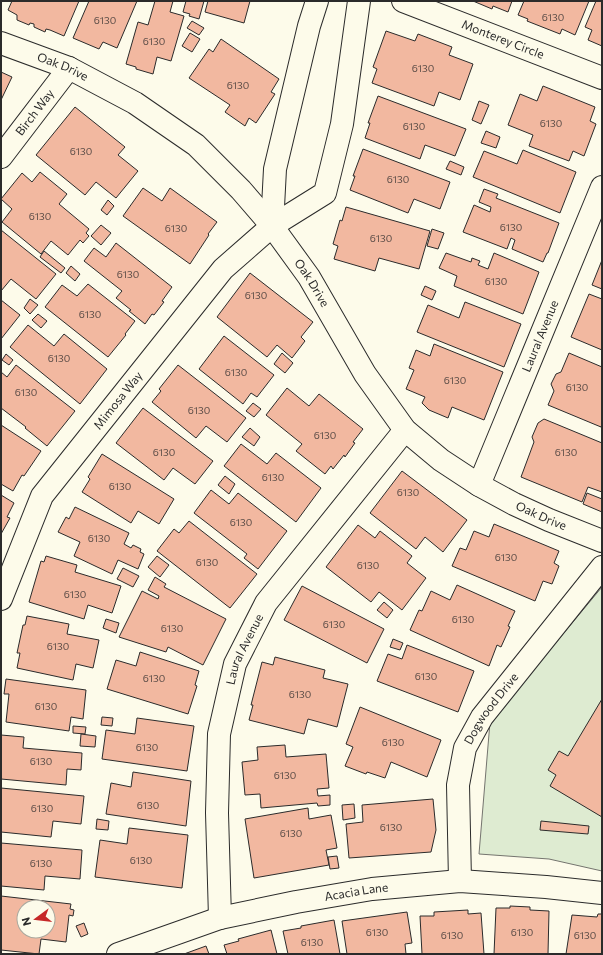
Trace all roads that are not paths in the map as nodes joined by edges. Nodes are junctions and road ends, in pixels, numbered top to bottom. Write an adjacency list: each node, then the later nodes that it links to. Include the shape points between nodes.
1 (316, 1): 9 (street, via 274,169)
2 (359, 1): 9 (street, Mimosa Way, via 342,124 325,193)
3 (403, 1): 6 (street, Monterey Circle)
4 (1, 43): 5 (street, Oak Drive)
5 (69, 68): 7 (street, Birch Way); 9 (street, Oak Drive, via 135,103 196,145 241,190)
6 (602, 78)
7 (1, 157)
8 (602, 187): 11 (street, Laural Avenue)
9 (272, 226): 10 (street, Oak Drive, via 309,278 365,374); 14 (street, Mimosa Way, via 223,269 42,496)
10 (405, 430): 11 (street, Oak Drive, via 441,460); 17 (street, Laural Avenue, via 266,603 235,664 219,734 217,813)
11 (479, 485): 12 (street, Oak Drive, via 535,514)
12 (602, 541)
13 (602, 567): 15 (street, Dogwood Drive, via 482,716 465,748 458,785)
14 (1, 600)
15 (460, 881): 16 (street, Acacia Lane); 17 (street, Acacia Lane, via 372,889)
16 (602, 894)
17 (220, 918): 18 (street, Acacia Lane)
18 (118, 954)

